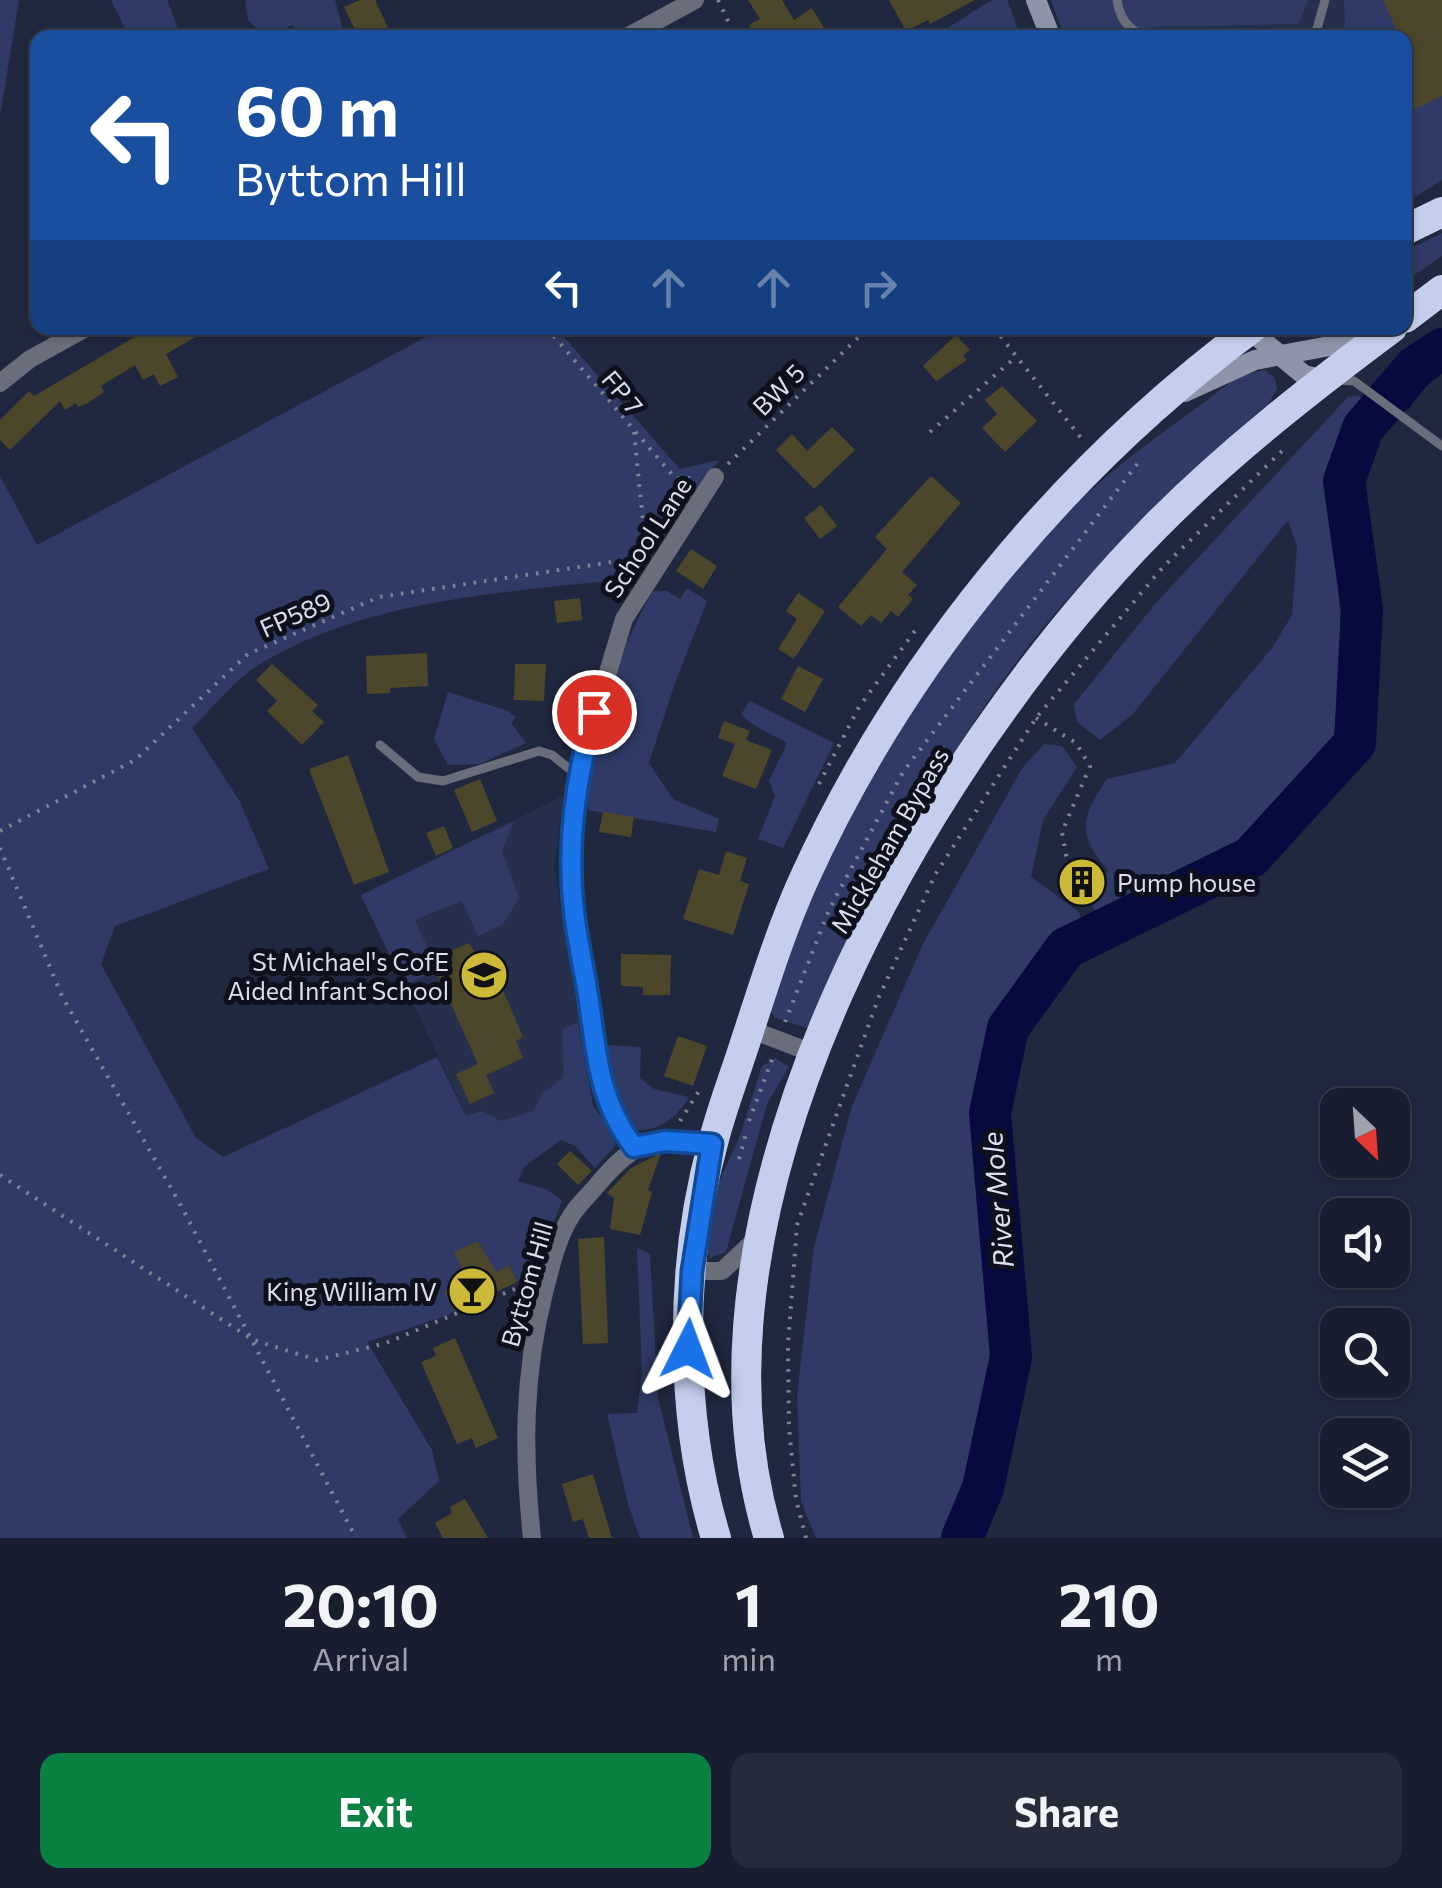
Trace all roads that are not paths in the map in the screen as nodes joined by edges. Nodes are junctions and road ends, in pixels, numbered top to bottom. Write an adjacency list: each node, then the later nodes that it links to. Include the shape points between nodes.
1 (696, 0): 5 (street)
2 (1036, 0): 6 (main road)
3 (1117, 0): 7 (lane)
4 (1324, 0): 8 (lane)
5 (640, 30)
6 (1048, 30)
7 (1131, 30)
8 (1317, 30)
9 (1442, 212): 10 (highway)
10 (1412, 227)
11 (1442, 290): 12 (highway)
12 (1412, 313)
13 (73, 335): 20 (street)
14 (1241, 335): 21 (highway, Mickleham Bypass)
15 (1257, 335): 18 (main road)
16 (1371, 335): 18 (main road)
17 (1383, 335): 19 (highway, Mickleham Bypass)
18 (1277, 354): 19 (main road, via 1304,375); 21 (main road)
19 (1339, 380): 22 (lane); 27 (highway, Mickleham Bypass, via 1226,460 1156,527 1005,704 866,935)
20 (0, 383)
21 (1161, 403): 26 (highway, Mickleham Bypass, via 1099,460 928,662 842,800 803,882)
22 (1438, 443)
23 (715, 477): 25 (street, School Lane, via 624,619)
24 (380, 745): 25 (lane, via 418,777 443,781 539,750)
25 (577, 775): 29 (street, School Lane, via 574,909 601,1080 614,1122)
26 (750, 1029): 27 (street); 28 (highway, Mickleham Bypass)
27 (815, 1054): 30 (highway, Mickleham Bypass)
28 (712, 1144): 29 (street); 31 (highway, Mickleham Bypass)
29 (634, 1147): 32 (street, Byttom Hill, via 573,1213 547,1280 526,1391)
30 (761, 1234): 31 (street, via 722,1271); 34 (highway, Mickleham Bypass, via 746,1352 750,1436)
31 (692, 1271): 33 (highway, Mickleham Bypass, via 693,1437)
32 (532, 1538)
33 (716, 1538)
34 (769, 1538)

